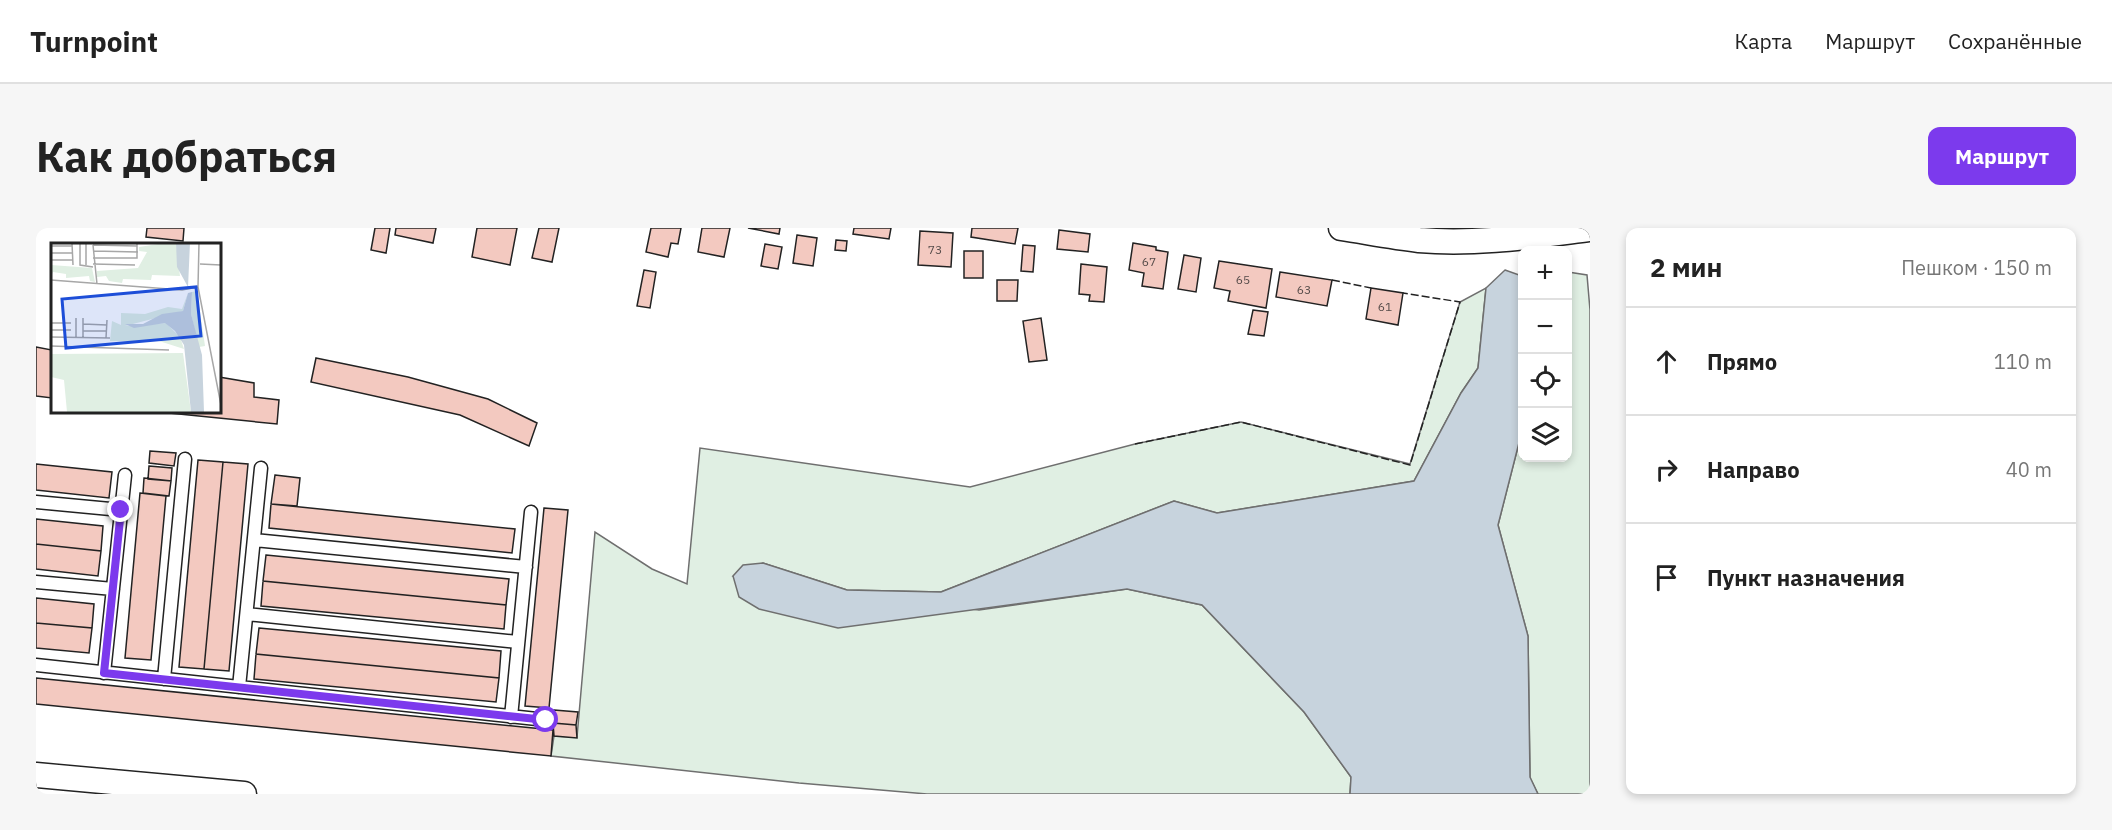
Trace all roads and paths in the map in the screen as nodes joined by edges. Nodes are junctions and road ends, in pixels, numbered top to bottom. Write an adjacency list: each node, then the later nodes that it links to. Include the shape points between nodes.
1 (1341, 228): 2 (street, via 1419,240 1456,241)
2 (1590, 230)
3 (185, 459): 17 (lane)
4 (261, 468): 9 (lane)
5 (125, 475): 7 (lane)
6 (36, 502): 7 (lane)
7 (121, 510): 12 (lane)
8 (531, 512): 10 (lane)
9 (254, 540): 10 (lane); 13 (lane)
10 (526, 567): 14 (lane)
11 (36, 582): 12 (lane)
12 (113, 589): 16 (lane)
13 (247, 614): 14 (lane); 18 (lane)
14 (518, 642): 19 (lane)
15 (36, 665): 16 (lane)
16 (104, 673): 17 (lane)
17 (164, 679): 18 (lane)
18 (239, 687): 19 (lane)
19 (511, 717): 20 (lane)
20 (546, 720)
21 (36, 775): 22 (street)
22 (244, 794)

